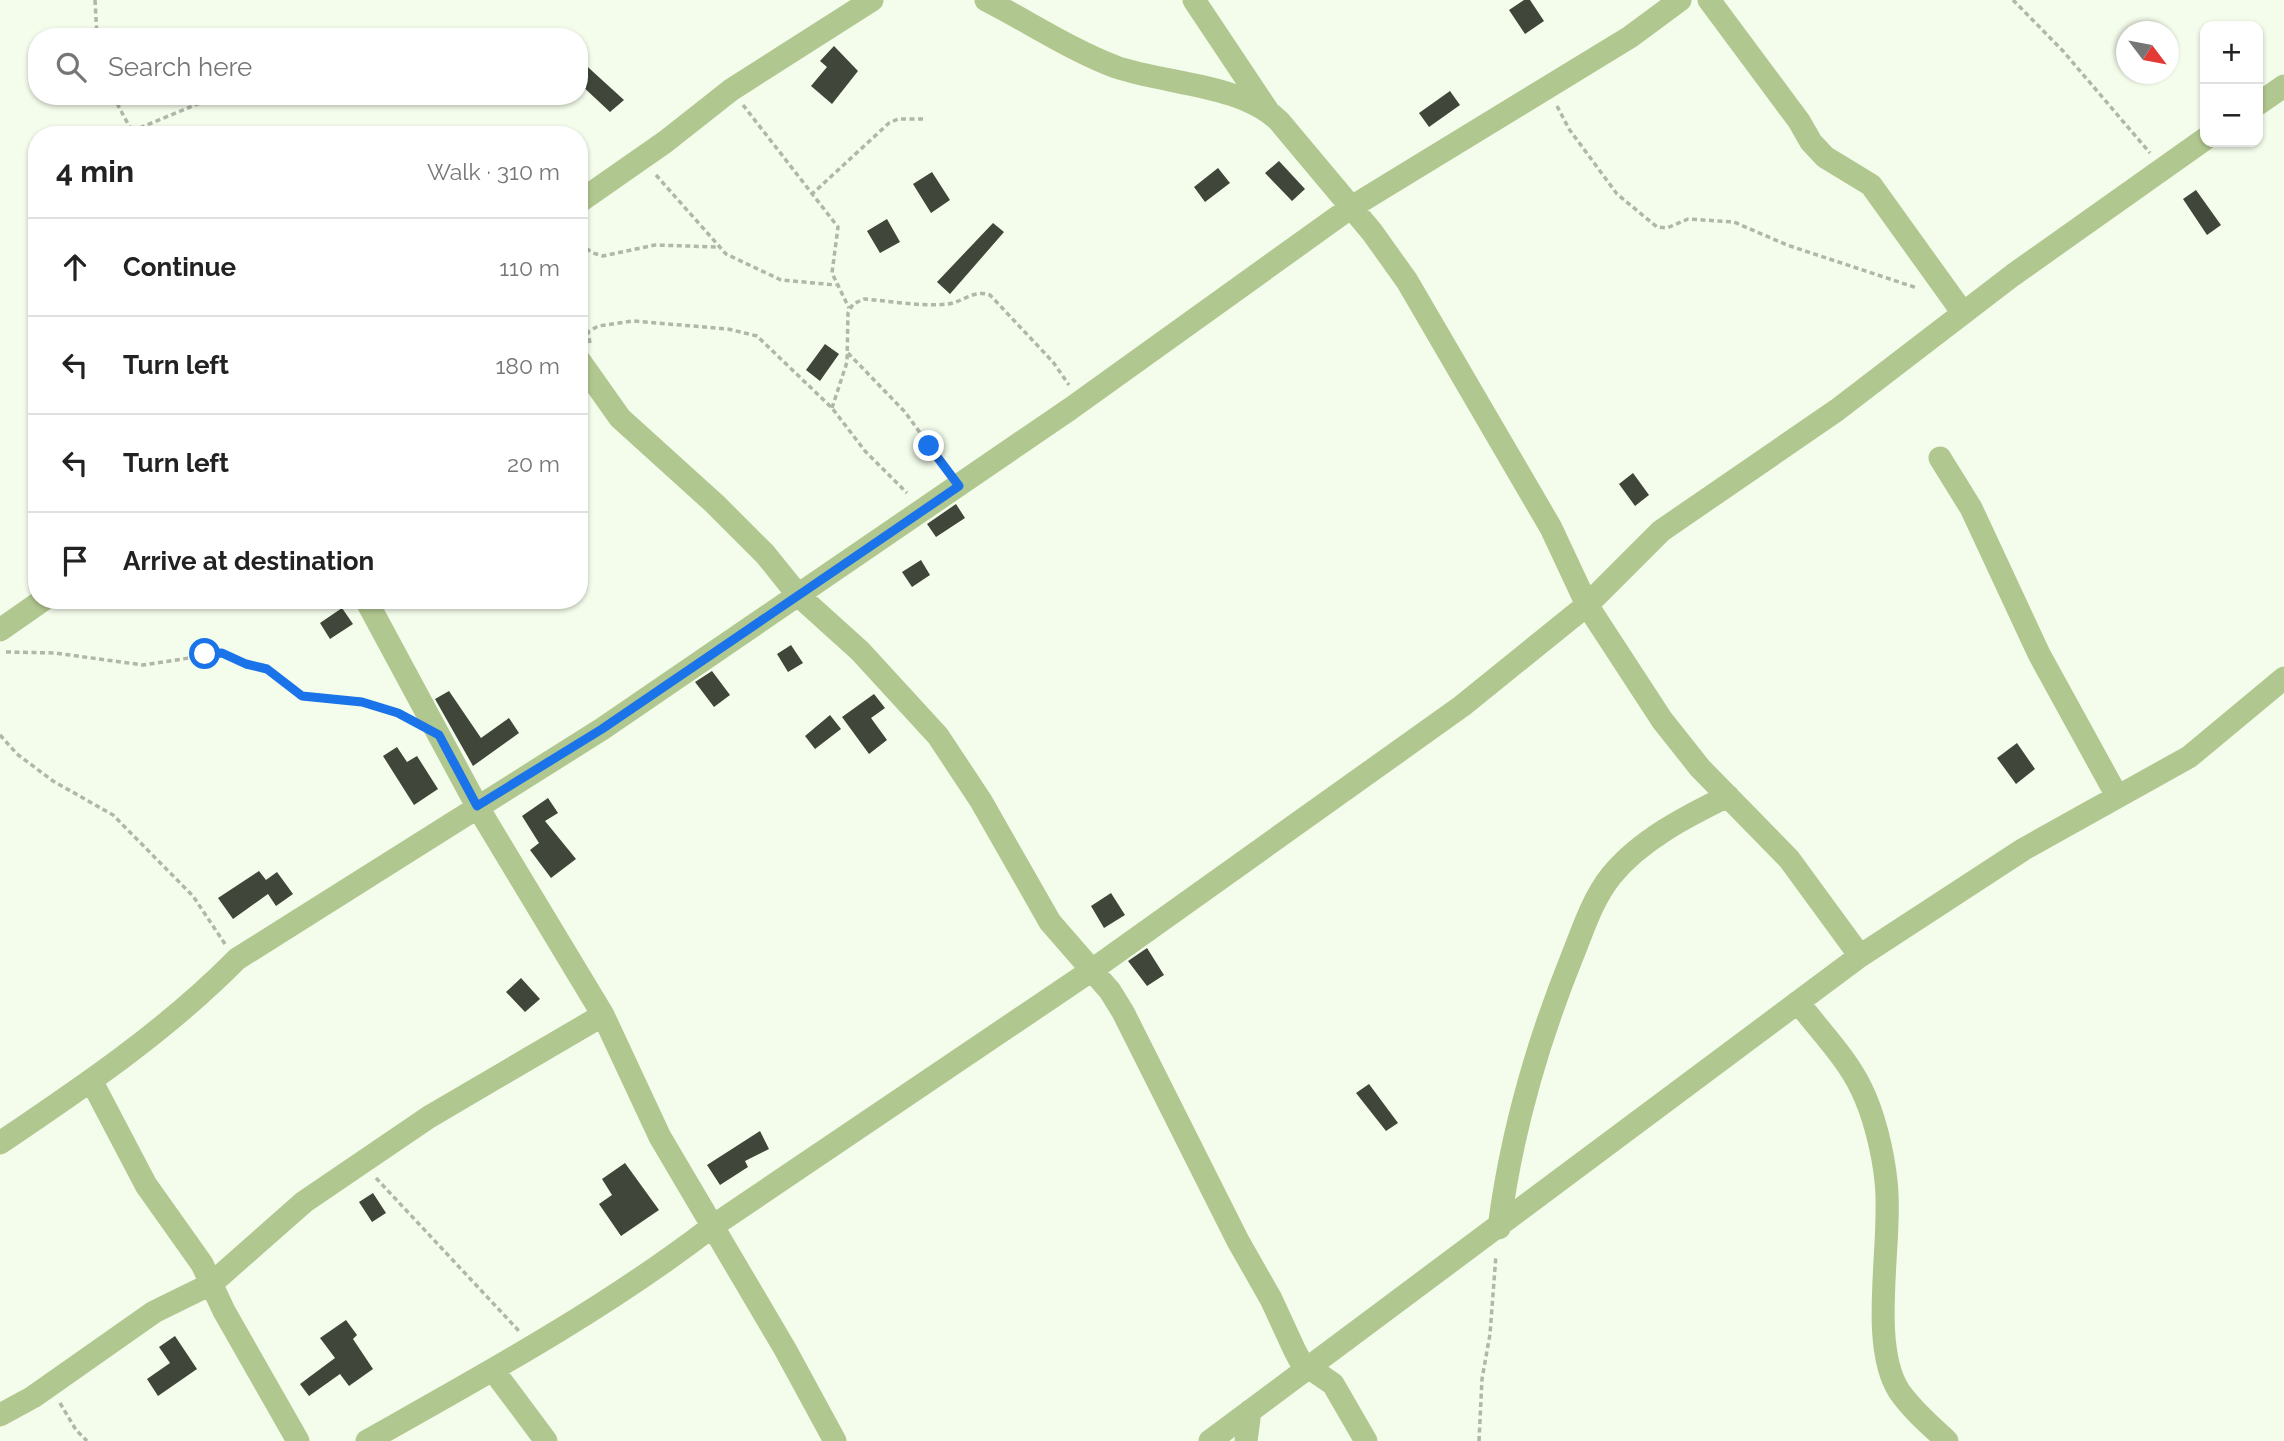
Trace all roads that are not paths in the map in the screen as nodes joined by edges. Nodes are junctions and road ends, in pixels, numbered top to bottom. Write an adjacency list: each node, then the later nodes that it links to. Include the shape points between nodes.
1 (872, 0): 10 (street, via 731,90)
2 (986, 0): 8 (street, via 1101,61 1222,93)
3 (1194, 0): 8 (street)
4 (1680, 0): 11 (street, via 1630,37)
5 (1709, 0): 12 (street, via 1811,142 1834,163 1871,185)
6 (2284, 86): 7 (street)
7 (2263, 101)
8 (1268, 111): 11 (street)
9 (2200, 142): 12 (street)
10 (588, 196)
11 (1350, 208): 15 (street, via 1081,402); 16 (street, via 1407,281 1551,528)
12 (1963, 313): 16 (street, via 1837,410 1661,531)
13 (588, 373): 15 (street, via 620,418 715,504)
14 (1940, 458): 22 (street, via 1971,508 2039,654)
15 (798, 595): 23 (street, via 602,729); 25 (street, via 860,652 938,736 1050,922)
16 (1587, 605): 21 (street, via 1662,720); 25 (street, via 1462,706)
17 (30, 609): 19 (street)
18 (371, 609): 23 (street)
19 (0, 630)
20 (2284, 678): 22 (street, via 2189,757)
21 (1728, 796): 24 (street, via 1789,859); 31 (street, via 1689,814 1628,859 1598,894 1531,1068 1506,1170)
22 (2118, 796): 24 (street, via 2024,849)
23 (477, 806): 27 (street); 28 (street, via 237,960 195,1002)
24 (1860, 957): 26 (street)
25 (1092, 970): 30 (street); 33 (street, via 1123,1013 1295,1351)
26 (1798, 1002): 31 (street); 44 (street, via 1861,1088 1876,1136 1887,1200 1886,1363 1900,1392)
27 (603, 1015): 30 (street, via 660,1137); 32 (street, via 429,1117 304,1202)
28 (92, 1082): 29 (street); 32 (street, via 146,1185)
29 (0, 1143)
30 (713, 1226): 34 (street, via 658,1268); 40 (street)
31 (1499, 1228): 33 (street)
32 (211, 1284): 36 (street, via 154,1312); 37 (street)
33 (1311, 1369): 35 (street); 43 (street, via 1333,1384)
34 (493, 1370): 38 (street); 39 (street)
35 (1250, 1411): 41 (street); 42 (street)
36 (0, 1415)
37 (298, 1441)
38 (367, 1441)
39 (546, 1441)
40 (835, 1441)
41 (1210, 1441)
42 (1246, 1441)
43 (1366, 1441)
44 (1947, 1441)

